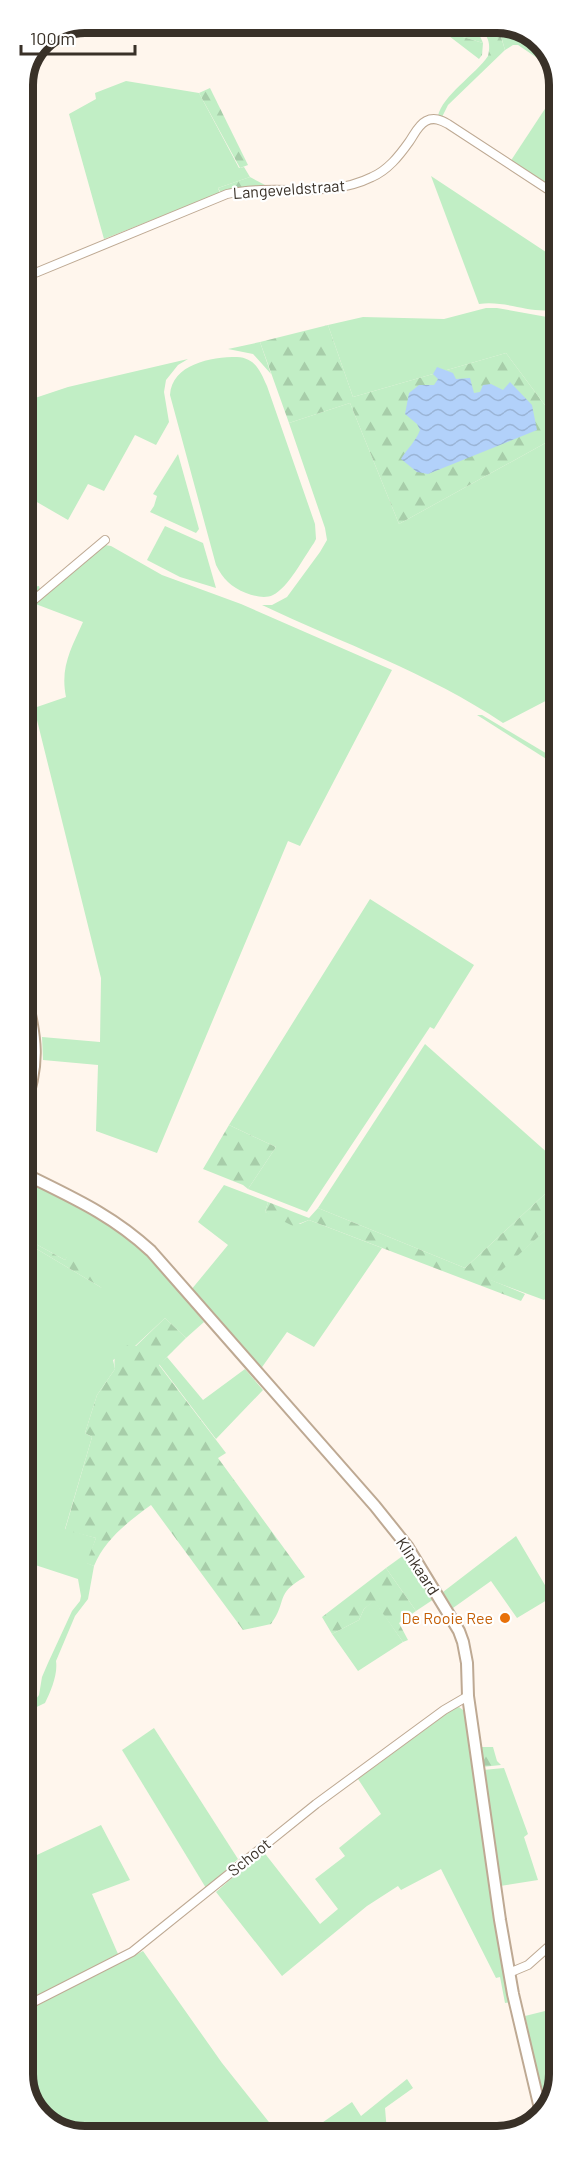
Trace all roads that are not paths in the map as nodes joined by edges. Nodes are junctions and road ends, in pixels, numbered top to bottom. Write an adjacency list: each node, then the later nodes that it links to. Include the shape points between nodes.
1 (549, 190): 2 (street, Langeveldstraat, via 448,124 434,119 418,129 384,171 356,184 307,192 270,188 226,194)
2 (33, 274)
3 (105, 540): 4 (street)
4 (33, 601)
5 (33, 1030): 6 (street, via 36,1044)
6 (33, 1078)
7 (33, 1178): 8 (street, Klinkaard, via 108,1216 151,1251 375,1506 406,1546 459,1631 465,1650)
8 (468, 1696): 10 (street, Klinkaard); 11 (street, Schoot, via 315,1804 132,1952)
9 (549, 1946): 10 (street, via 528,1965)
10 (509, 1973): 12 (street, Klinkaard)
11 (33, 2002)
12 (539, 2104)

